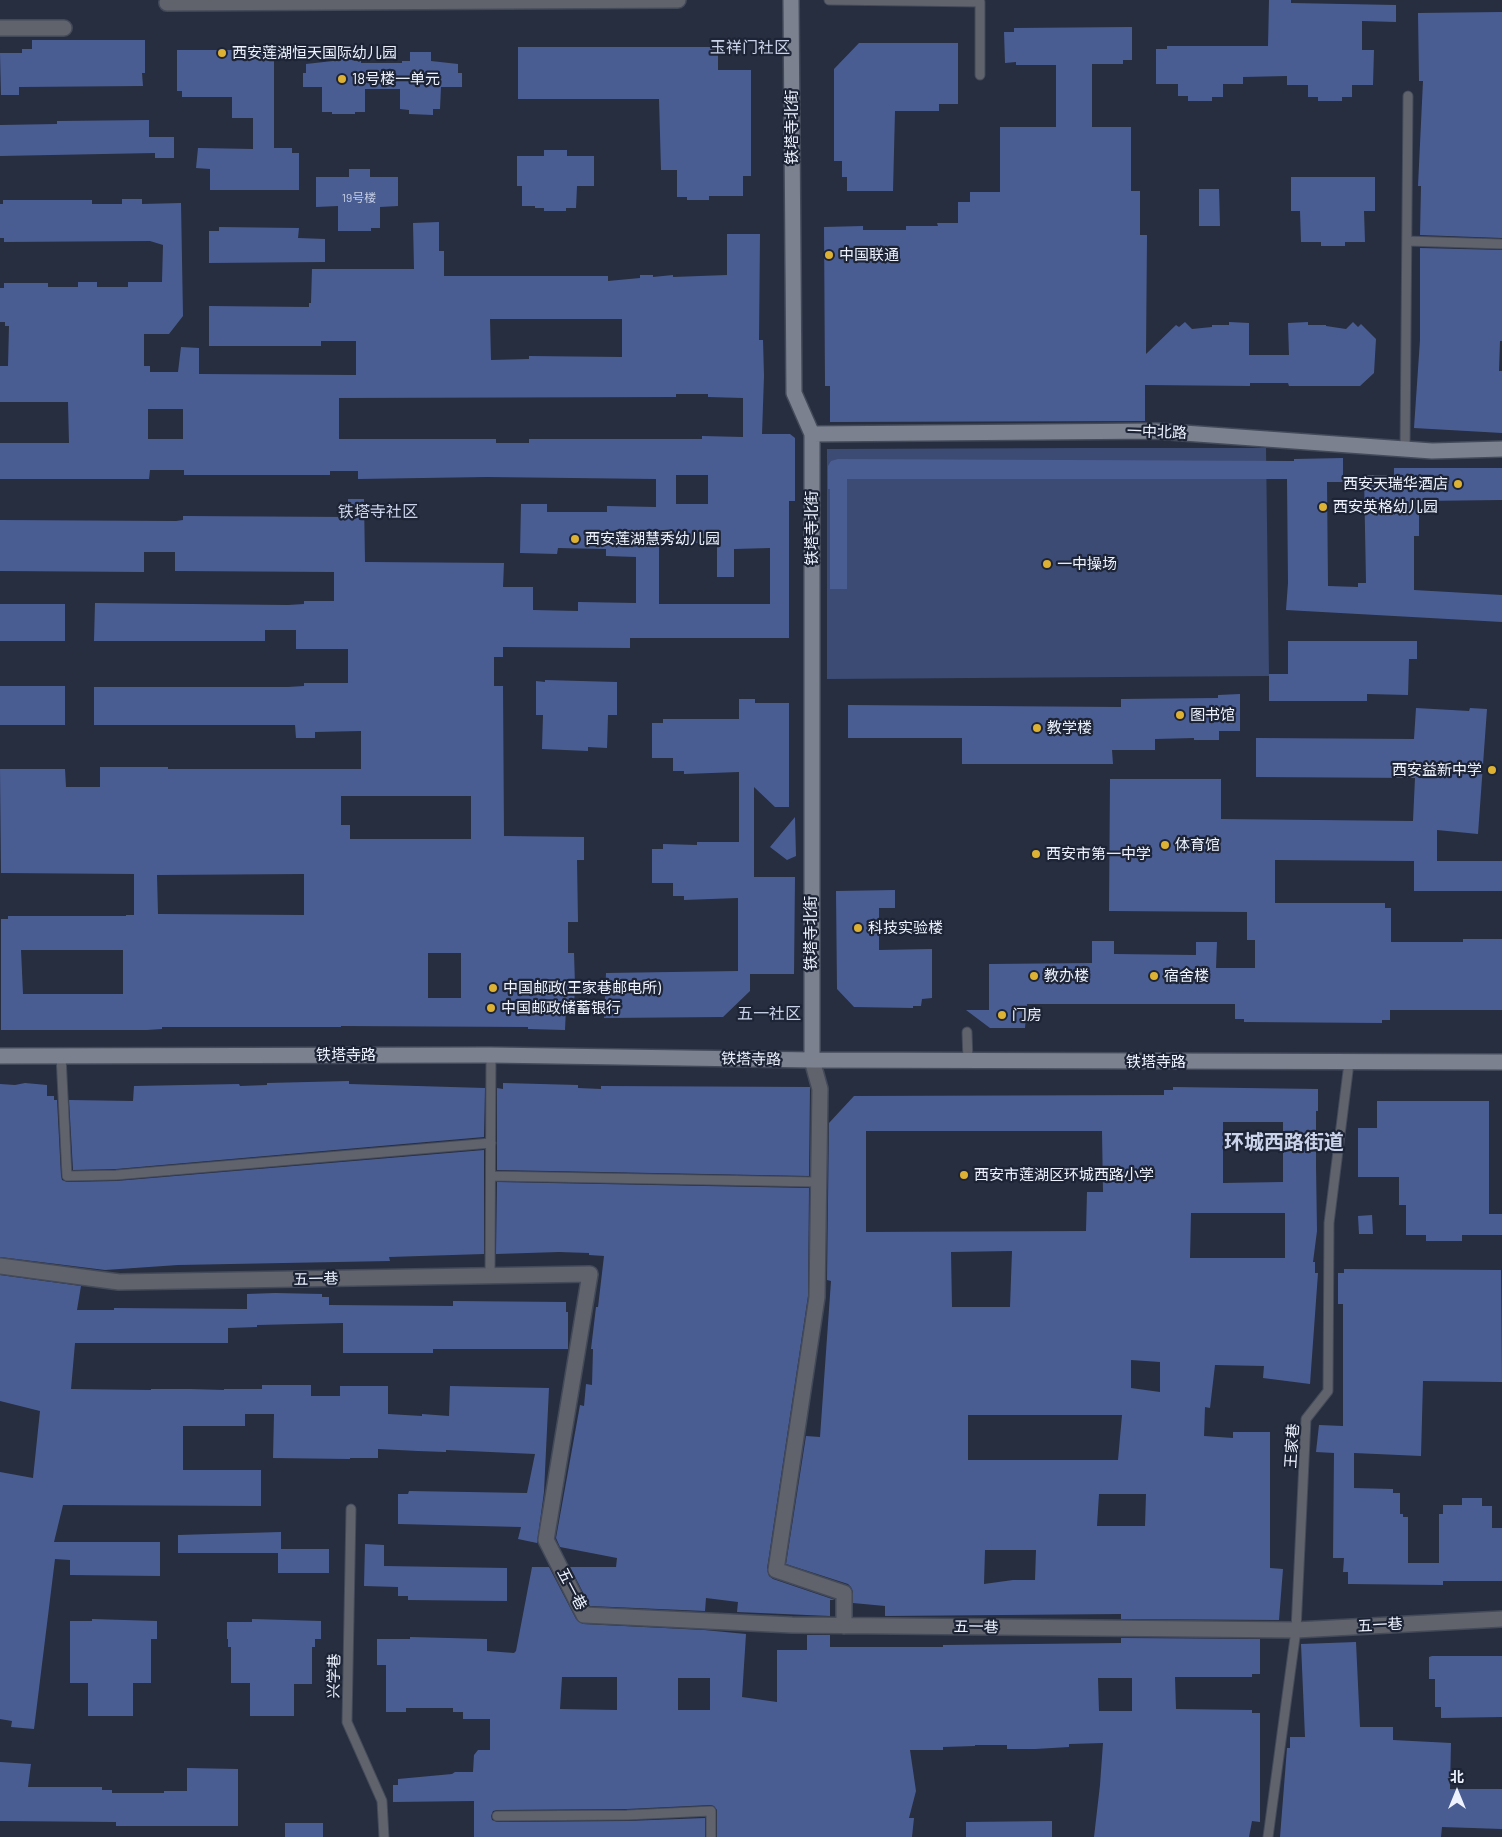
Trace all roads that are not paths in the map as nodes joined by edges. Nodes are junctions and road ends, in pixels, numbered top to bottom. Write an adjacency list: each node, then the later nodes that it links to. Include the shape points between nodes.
1 (678, 0): 4 (street)
2 (791, 0): 11 (street, 铁塔寺北街, via 794,393)
3 (829, 0): 7 (lane, via 980,2)
4 (168, 3)
5 (0, 28): 6 (street)
6 (64, 28)
7 (980, 75)
8 (1408, 96): 9 (lane)
9 (1407, 241): 10 (lane); 12 (lane)
10 (1502, 244)
11 (812, 434): 12 (street, 一中北路, via 1156,431); 18 (street, 铁塔寺北街)
12 (1405, 449): 13 (street, 一中北路)
13 (1502, 449)
14 (967, 1032): 19 (lane)
15 (491, 1055): 17 (street, 铁塔寺路); 18 (street, 铁塔寺路); 22 (lane)
16 (0, 1056): 17 (street, 铁塔寺路)
17 (61, 1056): 22 (lane, via 67,1176 116,1175)
18 (812, 1060): 19 (street, 铁塔寺路); 24 (street, via 820,1089)
19 (968, 1061): 21 (street, 铁塔寺路)
20 (1502, 1062): 21 (street, 铁塔寺路)
21 (1350, 1063): 30 (lane, 王家巷, via 1329,1223 1328,1391 1306,1419)
22 (491, 1143): 23 (lane)
23 (491, 1176): 24 (lane); 26 (lane)
24 (817, 1182): 29 (street, via 817,1297 776,1570 844,1592)
25 (0, 1266): 26 (street, 五一巷, via 119,1282)
26 (490, 1276): 29 (street, 五一巷, via 590,1274 546,1540 584,1615)
27 (351, 1509): 32 (lane, 兴学巷, via 347,1722 382,1801)
28 (1502, 1618): 30 (street, 五一巷)
29 (844, 1626): 30 (street, 五一巷)
30 (1296, 1630): 34 (lane, 王家巷)
31 (497, 1816): 33 (lane, via 711,1811)
32 (384, 1837)
33 (711, 1837)
34 (1268, 1837)

